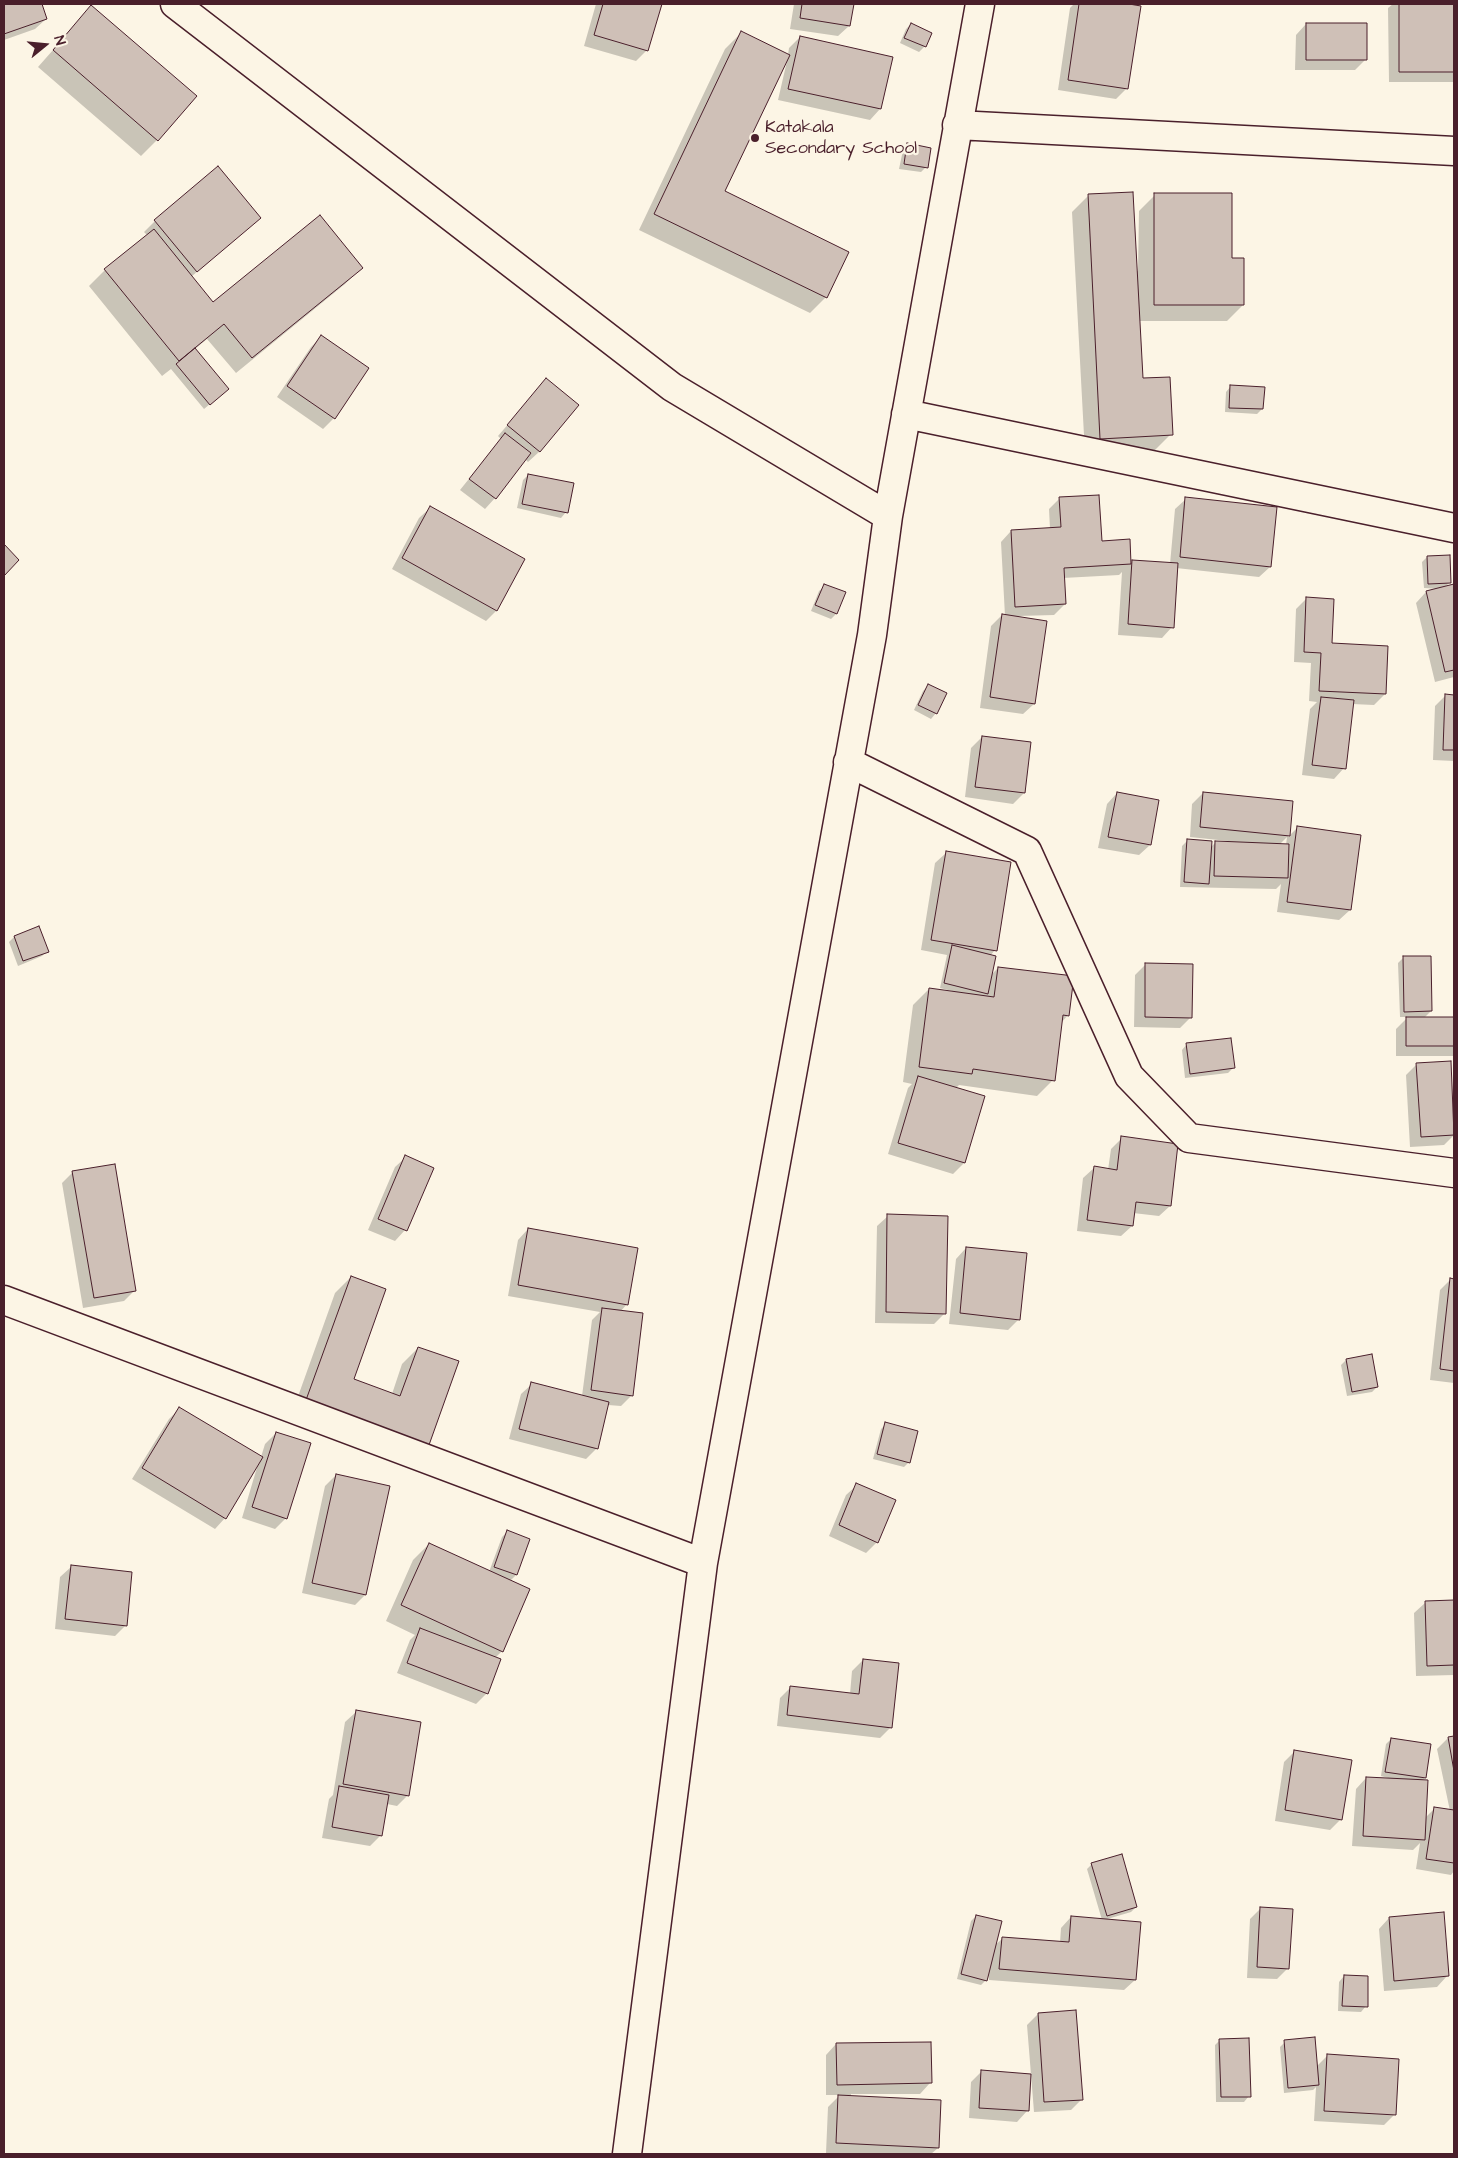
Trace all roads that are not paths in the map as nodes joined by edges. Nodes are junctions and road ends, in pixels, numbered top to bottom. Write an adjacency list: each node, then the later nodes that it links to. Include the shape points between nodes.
1 (175, 4): 6 (street, via 672,387)
2 (980, 4): 3 (street)
3 (957, 125): 4 (street); 5 (street)
4 (1454, 152)
5 (906, 414): 6 (street); 7 (street)
6 (888, 516): 8 (street, via 872,635)
7 (1454, 528)
8 (848, 762): 9 (street, via 1027,851 1129,1076 1190,1138); 11 (street)
9 (1454, 1174)
10 (4, 1300): 11 (street)
11 (703, 1563): 12 (street)
12 (627, 2154)

